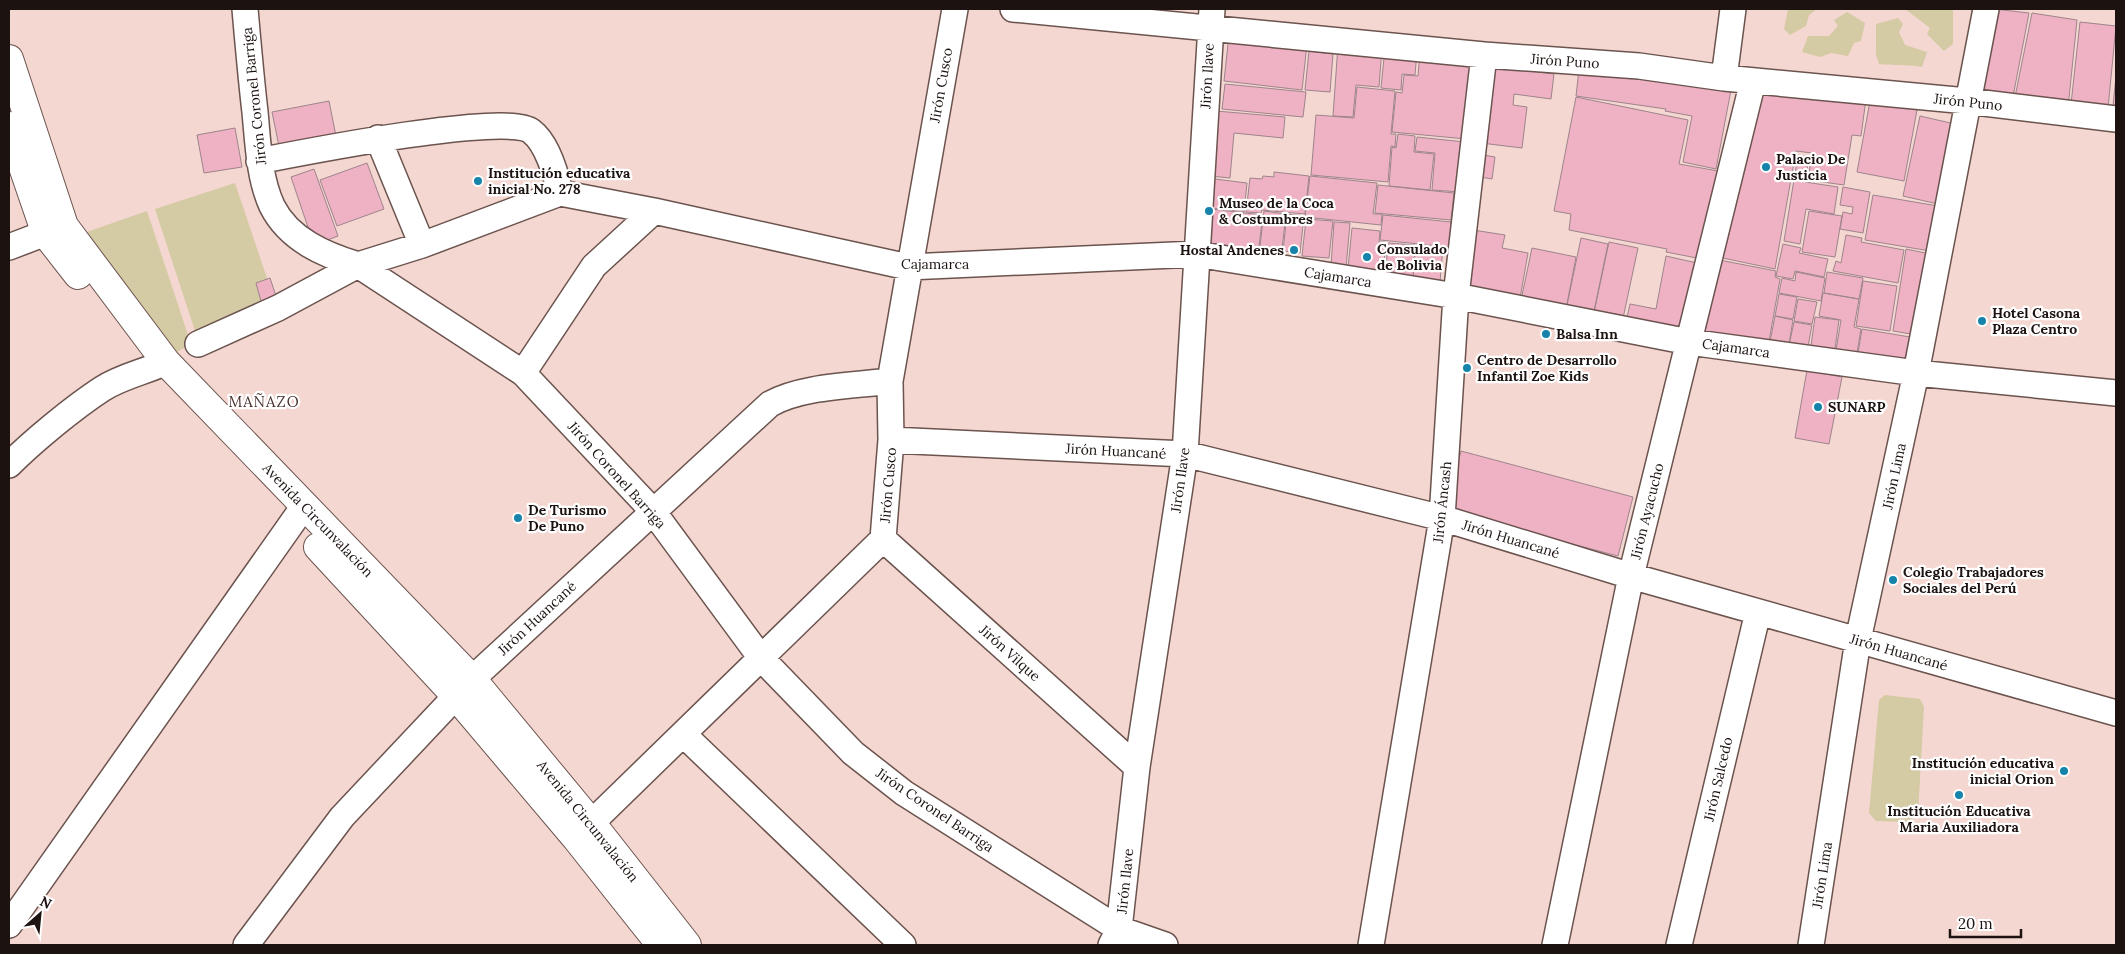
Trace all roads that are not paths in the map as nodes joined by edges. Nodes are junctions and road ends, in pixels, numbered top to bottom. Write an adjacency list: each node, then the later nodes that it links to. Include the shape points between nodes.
1 (245, 9): 15 (street, Jirón Coronel Barriga)
2 (955, 9): 23 (street, Jirón Cusco)
3 (1013, 9): 6 (street, Jirón Puno)
4 (1733, 9): 9 (street)
5 (1986, 9): 11 (street, Jirón Lima)
6 (1211, 18): 7 (street, Jirón Puno); 21 (street, Jirón Ilave)
7 (1484, 55): 9 (street, Jirón Puno, via 1639,66); 24 (street, Jirón Áncash)
8 (9, 59): 18 (highway, Avenida Circunvalación)
9 (1724, 78): 10 (street, Jirón Puno)
10 (1753, 80): 11 (street, Jirón Puno); 25 (street, Jirón Ayacucho)
11 (1967, 102): 12 (street, Jirón Puno); 29 (street, Jirón Lima)
12 (2116, 119)
13 (9, 126): 18 (highway, Avenida Circunvalación)
14 (378, 138): 15 (street); 16 (street, via 521,126 531,131 540,142); 19 (street)
15 (259, 161): 22 (street, Jirón Coronel Barriga, via 272,206 290,229 307,244 331,257)
16 (560, 193): 17 (street, Cajamarca); 19 (street)
17 (654, 211): 23 (street, Cajamarca); 28 (street, via 594,266)
18 (55, 230): 20 (street); 27 (highway, Avenida Circunvalación)
19 (422, 245): 22 (street)
20 (9, 247)
21 (1196, 254): 23 (street, Cajamarca); 24 (street, Cajamarca); 33 (street, Jirón Ilave)
22 (358, 265): 26 (street, via 278,308); 28 (street, Jirón Coronel Barriga)
23 (908, 267): 30 (street, Jirón Cusco)
24 (1456, 296): 25 (street, Cajamarca); 37 (street, Jirón Áncash)
25 (1688, 342): 29 (street, Cajamarca); 39 (street, Jirón Ayacucho)
26 (198, 344)
27 (159, 366): 34 (street, via 125,377 102,389 22,451); 36 (highway, Avenida Circunvalación)
28 (523, 373): 35 (street, Jirón Coronel Barriga)
29 (1916, 373): 31 (street, Cajamarca); 41 (street, Jirón Lima)
30 (890, 381): 32 (street, Jirón Cusco); 35 (street, Jirón Huancané, via 784,396 770,404)
31 (2116, 393)
32 (892, 440): 33 (street, Jirón Huancané); 38 (street, Jirón Cusco)
33 (1185, 454): 37 (street, Jirón Huancané); 46 (street, Jirón Ilave)
34 (9, 465)
35 (652, 510): 42 (street, Jirón Coronel Barriga); 43 (street, Jirón Huancané)
36 (299, 514): 43 (highway, Avenida Circunvalación); 48 (street)
37 (1442, 518): 39 (street, Jirón Huancané); 55 (street, Jirón Áncash)
38 (883, 539): 42 (street, Jirón Cusco); 46 (street, Jirón Vilque)
39 (1631, 576): 40 (street, Jirón Huancané); 56 (street, Jirón Ayacucho)
40 (1758, 612): 41 (street, Jirón Huancané); 57 (street, Jirón Salcedo)
41 (1858, 640): 44 (street, Jirón Huancané); 58 (street, Jirón Lima)
42 (761, 658): 45 (street, Jirón Cusco); 49 (street, Jirón Coronel Barriga, via 853,753 904,793)
43 (464, 687): 47 (highway, Avenida Circunvalación); 50 (street, Jirón Huancané, via 342,817)
44 (2116, 713)
45 (684, 735): 47 (street, Jirón Cusco); 53 (street)
46 (1137, 767): 49 (street, Jirón Ilave)
47 (584, 831): 51 (highway, Avenida Circunvalación); 52 (highway, Avenida Circunvalación)
48 (9, 925)
49 (1115, 937): 54 (street, Jirón Coronel Barriga)
50 (246, 945)
51 (661, 945)
52 (687, 945)
53 (903, 945)
54 (1165, 945)
55 (1371, 945)
56 (1556, 945)
57 (1679, 945)
58 (1811, 945)

